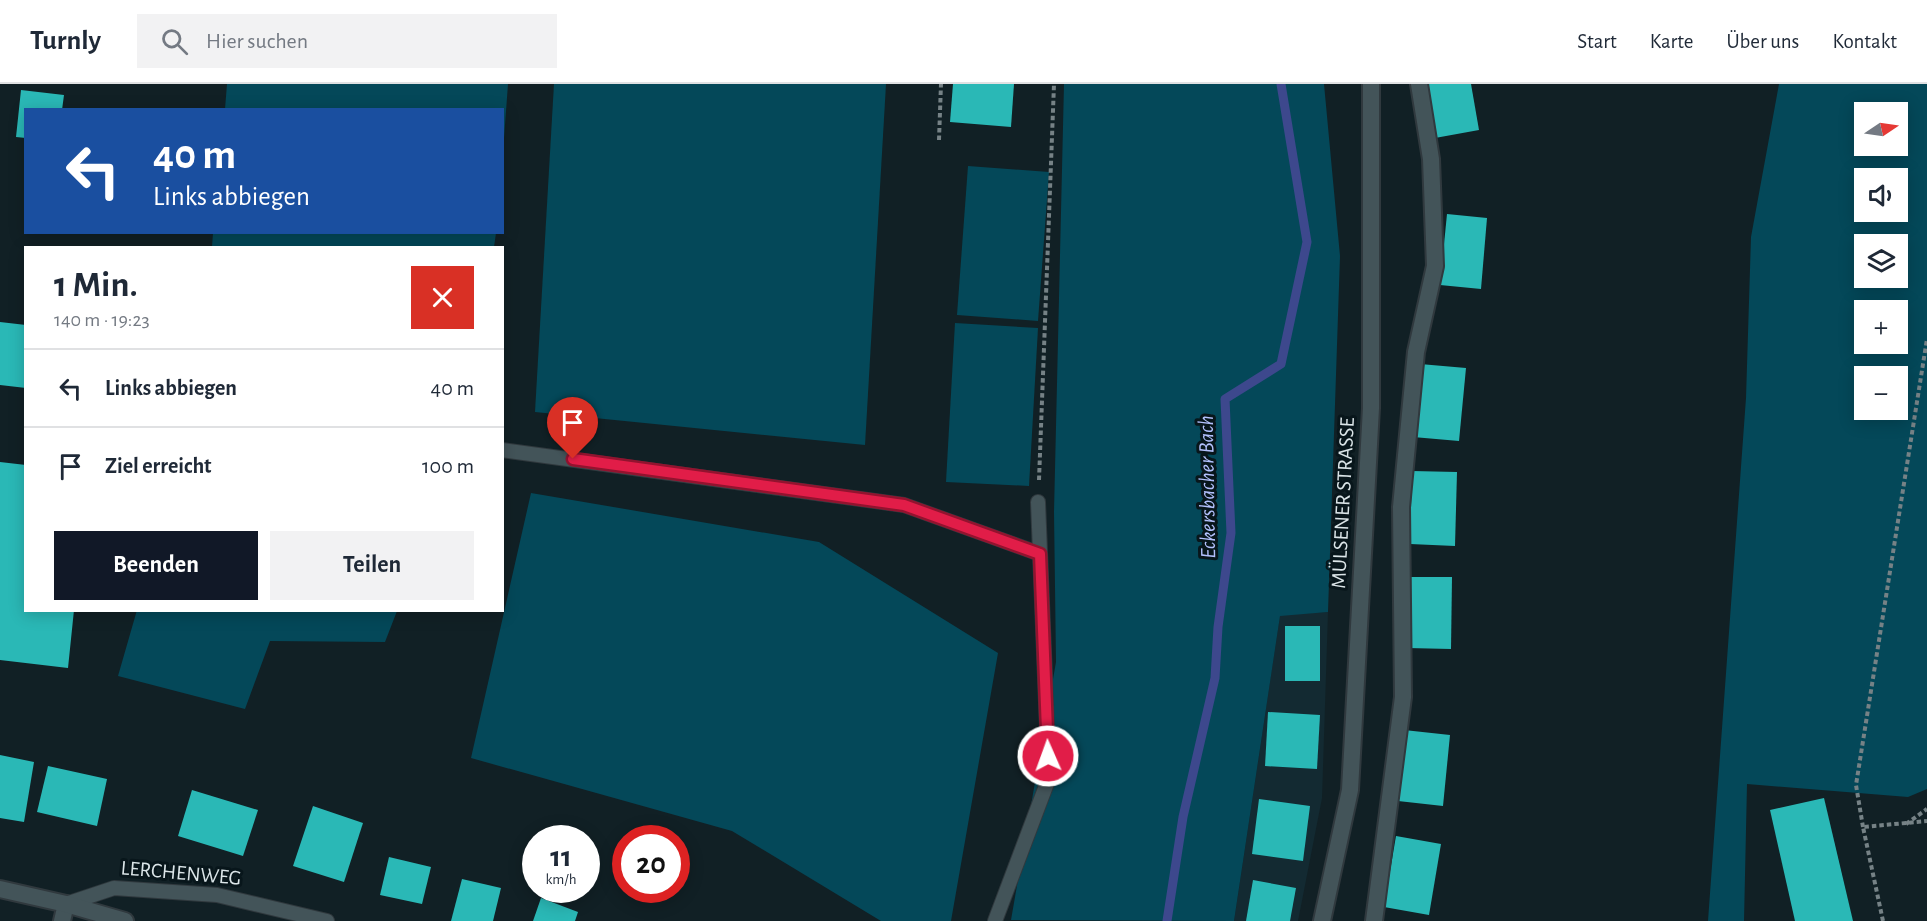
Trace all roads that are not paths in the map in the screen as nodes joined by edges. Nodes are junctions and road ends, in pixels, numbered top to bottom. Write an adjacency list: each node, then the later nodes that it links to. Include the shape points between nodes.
1 (1371, 84): 12 (street, MÜLSENER STRASSE, via 1371,408 1350,790)
2 (1419, 84): 13 (street, via 1431,159 1435,266 1416,352 1402,495 1403,697)
3 (504, 450): 5 (lane, via 904,505)
4 (1038, 502): 5 (lane)
5 (1040, 554): 11 (lane, via 1049,778)
6 (0, 889): 7 (street)
7 (66, 904): 8 (street); 9 (street); 10 (lane, LERCHENWEG, via 114,888 217,895)
8 (62, 921)
9 (125, 921)
10 (327, 921)
11 (995, 921)
12 (1322, 921)
13 (1374, 921)

